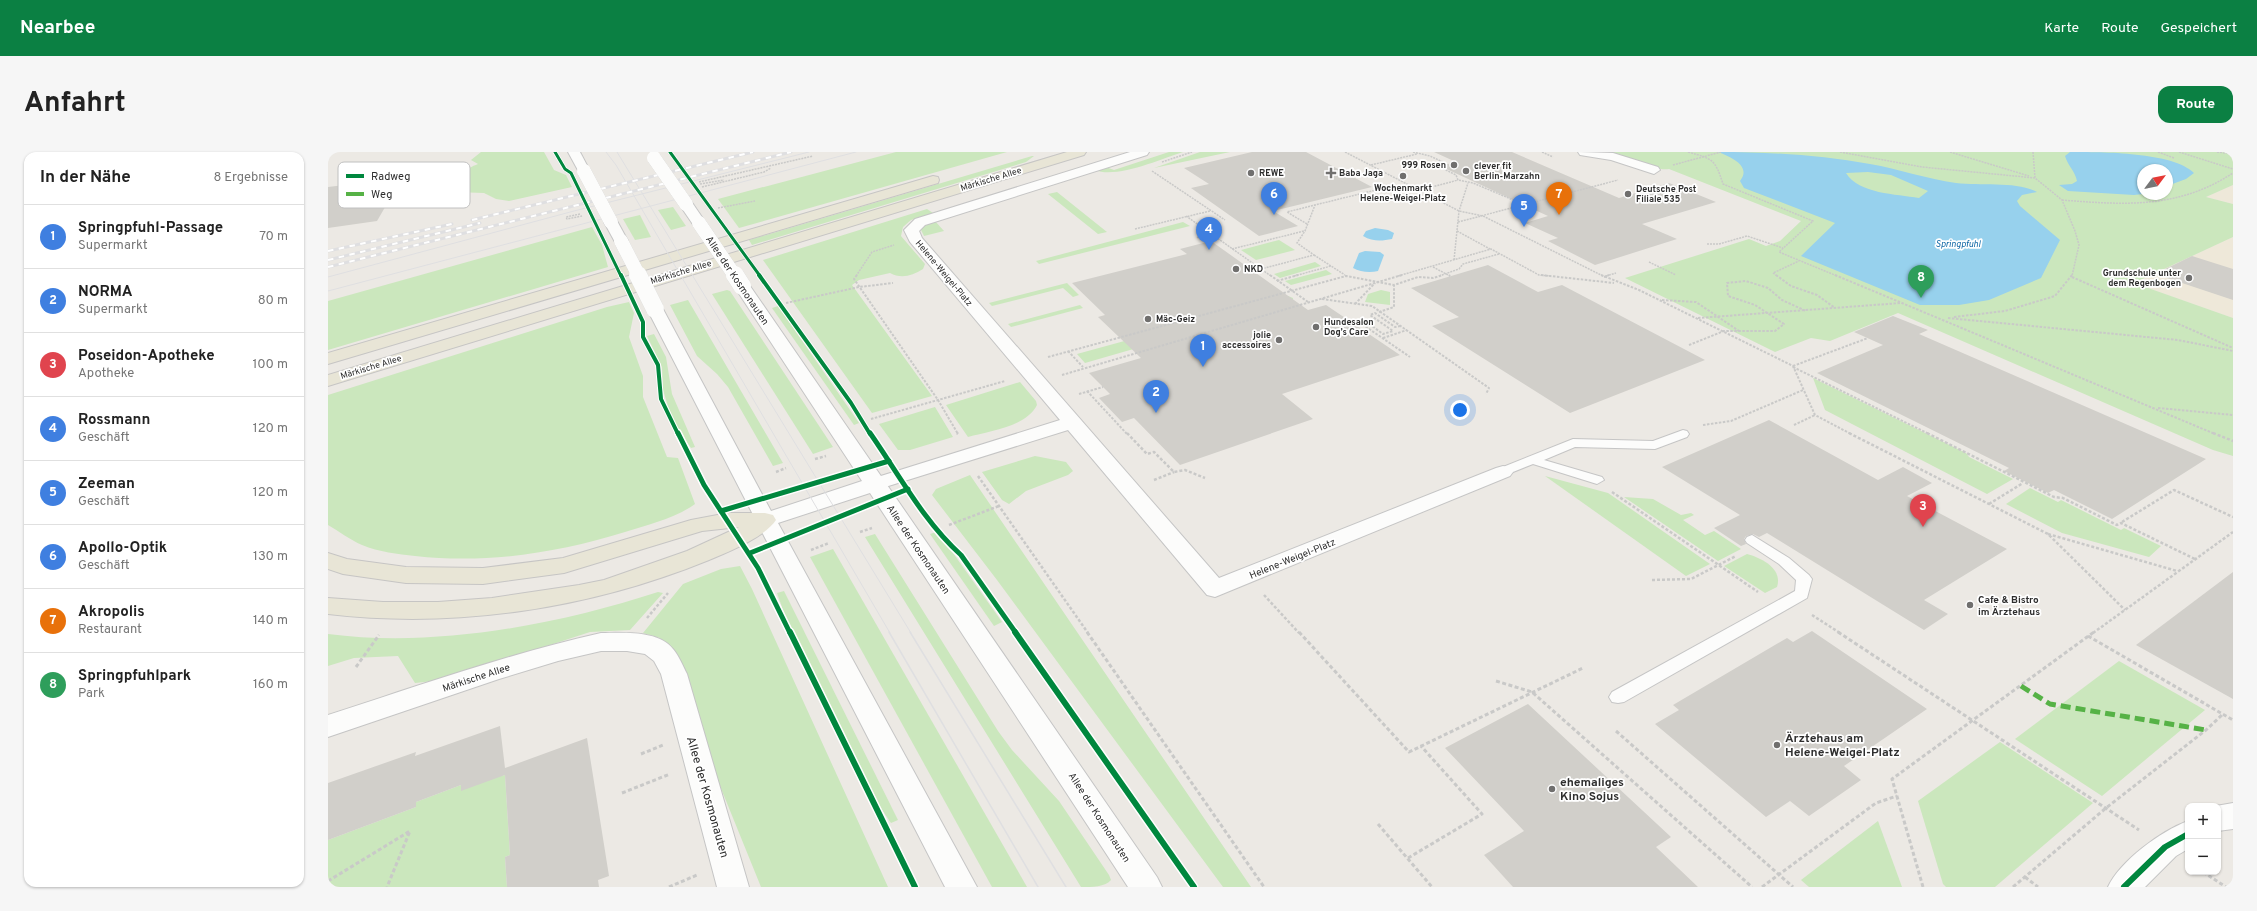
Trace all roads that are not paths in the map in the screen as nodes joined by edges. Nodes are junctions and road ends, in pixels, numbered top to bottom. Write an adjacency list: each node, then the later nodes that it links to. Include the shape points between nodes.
1 (574, 152): 19 (main road, bridge)
2 (1049, 152): 7 (main road, via 1038,157)
3 (1080, 152): 7 (main road, Märkische Allee)
4 (1143, 152): 10 (main road, Helene-Weigel-Platz)
5 (1584, 152): 8 (main road, via 1613,157)
6 (652, 155): 18 (main road, Allee der Kosmonauten, bridge)
7 (1040, 164): 10 (main road); 12 (main road, Märkische Allee)
8 (1654, 170)
9 (947, 176): 11 (main road, Märkische Allee)
10 (1068, 176): 13 (main road, Helene-Weigel-Platz, via 920,222 911,230 915,239)
11 (328, 359)
12 (328, 381)
13 (1073, 422): 16 (main road, Helene-Weigel-Platz, via 1215,590); 18 (main road)
14 (1683, 434): 15 (lane, Helene-Weigel-Platz, via 1655,445 1573,443)
15 (1532, 460): 16 (lane, Helene-Weigel-Platz); 17 (lane)
16 (1504, 472)
17 (1595, 479)
18 (875, 484): 19 (main road); 31 (main road, Allee der Kosmonauten)
19 (765, 520): 21 (main road, via 728,520 700,525 564,565 483,576 406,575 343,566); 22 (main road, via 739,538 714,550 598,589 507,605 434,612 357,610); 30 (main road)
20 (1748, 546): 24 (lane, via 1784,561 1804,580 1802,594)
21 (328, 560)
22 (328, 606)
23 (635, 633): 25 (main road, Märkische Allee, via 556,652); 29 (main road, Allee der Kosmonauten, via 664,655 674,674)
24 (1618, 697)
25 (328, 726)
26 (2233, 816): 27 (main road)
27 (2221, 818)
28 (2185, 836): 32 (main road, via 2164,847)
29 (733, 887)
30 (960, 887)
31 (1146, 887)
32 (2124, 887)

